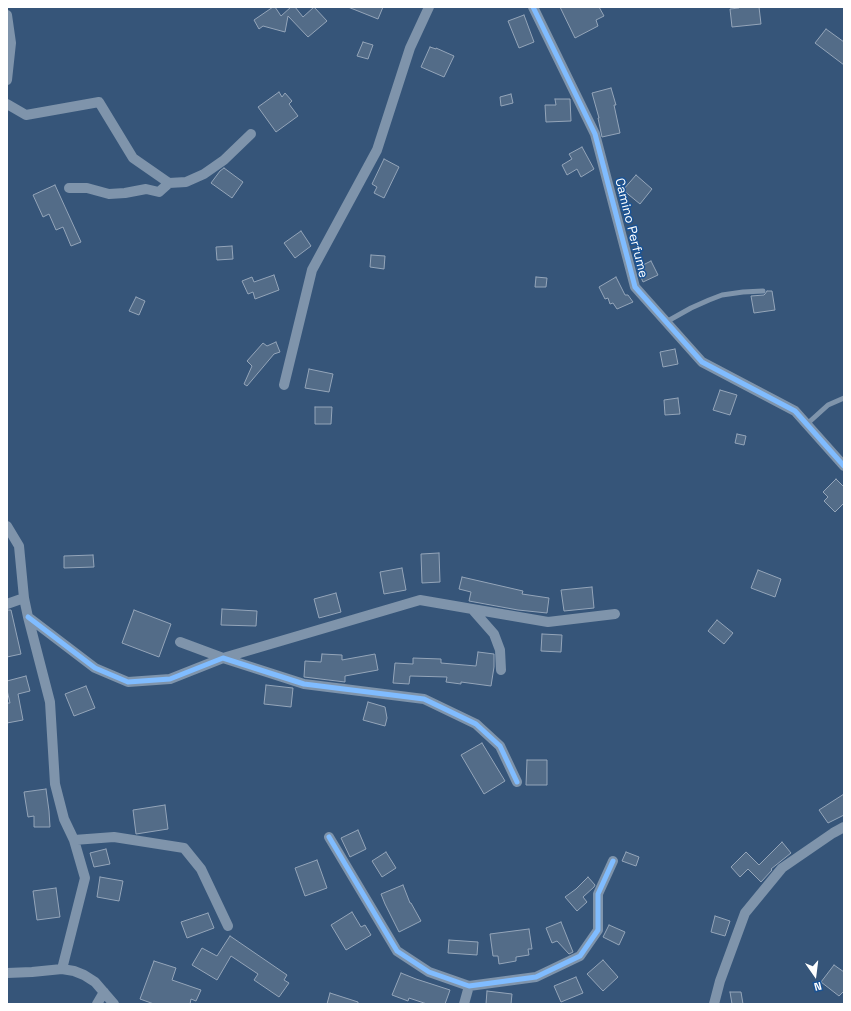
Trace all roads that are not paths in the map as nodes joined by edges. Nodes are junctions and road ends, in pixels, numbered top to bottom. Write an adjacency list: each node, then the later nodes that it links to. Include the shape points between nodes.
1 (429, 7): 11 (street, via 410,48 377,150 312,270)
2 (533, 7): 10 (street, Camino Perfume, via 595,134 634,287)
3 (7, 15): 4 (street, via 11,44)
4 (7, 80)
5 (7, 104): 7 (street, via 26,115 99,102 133,158)
6 (251, 134): 7 (street, via 224,160 204,174 186,182)
7 (169, 183): 8 (street, via 159,192 146,188 109,194 87,188)
8 (69, 188)
9 (762, 291): 10 (lane, via 722,295)
10 (666, 322): 13 (street, Camino Perfume, via 702,362 795,411)
11 (284, 385)
12 (844, 398): 13 (lane, via 828,405)
13 (807, 424): 14 (street, Camino Perfume)
14 (844, 466)
15 (7, 526): 16 (street, via 19,546)
16 (24, 598): 17 (street); 20 (street)
17 (7, 604)
18 (472, 609): 19 (street, via 548,622); 22 (street, via 420,600); 23 (street, via 494,634 500,650)
19 (616, 614)
20 (28, 617): 22 (street, via 95,668 128,682 170,679); 27 (street, via 50,702 55,784 64,819)
21 (180, 642): 22 (street)
22 (222, 658): 24 (street, via 304,684 424,699 476,724 500,746)
23 (501, 670)
24 (517, 782)
25 (844, 828): 37 (street, via 782,868 745,913)
26 (329, 837): 32 (street, via 397,951 429,972)
27 (74, 840): 29 (street, via 114,837 184,848 201,868); 30 (street, via 85,878)
28 (612, 861): 32 (street, via 598,894 598,930 580,956 536,977)
29 (228, 926)
30 (62, 969): 31 (street); 33 (street, via 84,975)
31 (7, 973)
32 (469, 986): 36 (street)
33 (104, 992): 34 (street); 35 (street)
34 (97, 1004)
35 (114, 1004)
36 (464, 1004)
37 (714, 1004)

